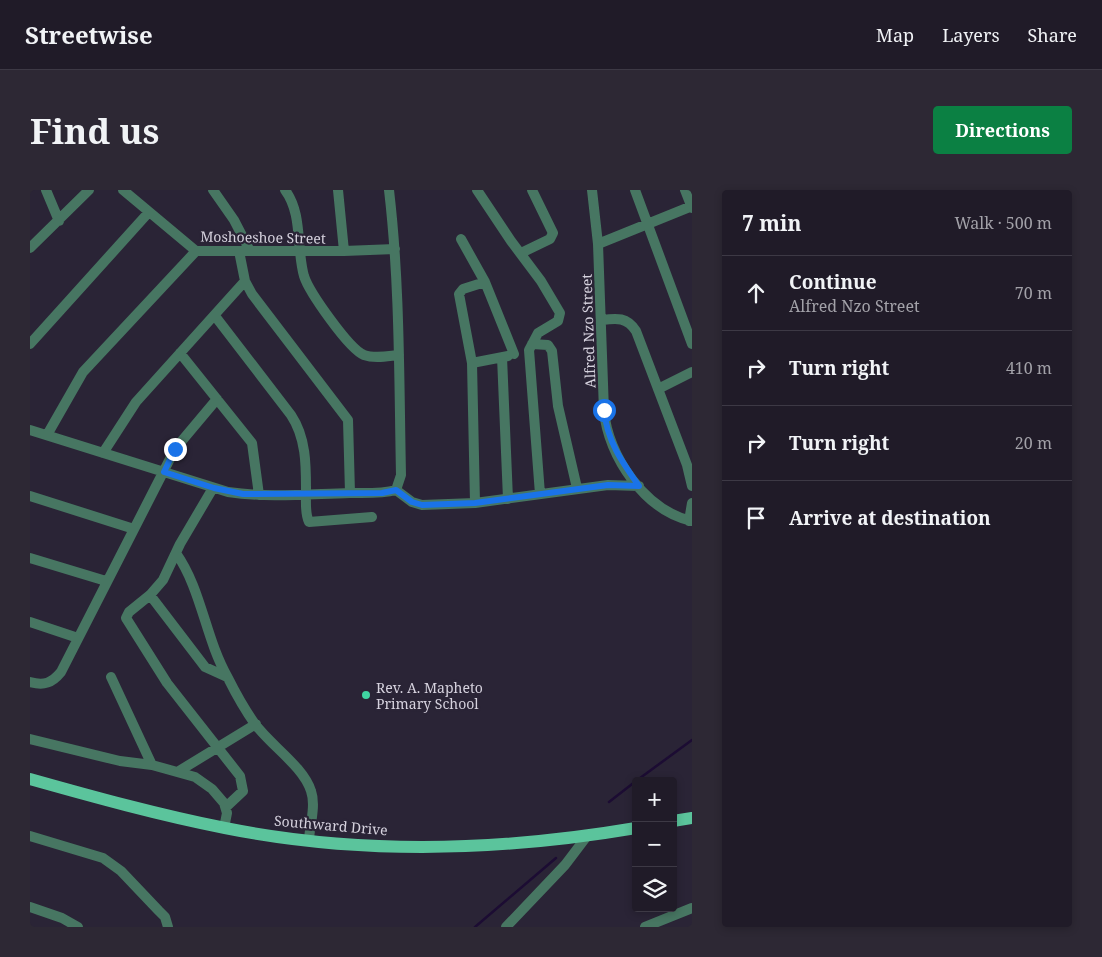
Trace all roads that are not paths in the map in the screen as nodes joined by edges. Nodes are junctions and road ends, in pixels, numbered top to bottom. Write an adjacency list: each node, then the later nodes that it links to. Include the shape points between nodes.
1 (46, 190): 15 (street)
2 (89, 190): 15 (street)
3 (123, 190): 14 (street, Moshoeshoe Street)
4 (213, 190): 24 (street)
5 (285, 190): 21 (street, via 295,211)
6 (338, 190): 25 (street)
7 (388, 190): 20 (street)
8 (476, 190): 26 (street)
9 (532, 190): 26 (street, via 554,233 550,239)
10 (592, 190): 18 (street, Alfred Nzo Street)
11 (635, 190): 16 (street)
12 (685, 190): 13 (street)
13 (692, 207): 16 (street)
14 (149, 212): 22 (street, Moshoeshoe Street); 31 (street)
15 (59, 221): 19 (street)
16 (648, 224): 18 (street); 32 (street)
17 (461, 239): 28 (street)
18 (598, 244): 30 (street, Alfred Nzo Street)
19 (30, 248)
20 (395, 249): 25 (street, Moshoeshoe Street); 36 (street)
21 (300, 250): 24 (street, Moshoeshoe Street); 25 (street, Moshoeshoe Street); 36 (street, via 308,285 356,350 367,356)
22 (196, 251): 23 (street, Moshoeshoe Street); 43 (street, via 83,372)
23 (239, 251): 24 (street, Moshoeshoe Street); 27 (street)
24 (250, 251)
25 (344, 252)
26 (521, 253): 33 (street, via 560,316 558,321 538,333)
27 (245, 281): 29 (street); 51 (street, via 348,420)
28 (484, 282): 35 (street); 38 (street, via 459,292)
29 (215, 316): 34 (street); 54 (street, via 300,430 304,445)
30 (602, 320): 40 (street, via 619,318 632,324); 46 (street, Alfred Nzo Street, via 606,425 615,451)
31 (30, 344)
32 (692, 344)
33 (530, 347): 35 (street); 49 (street, via 548,345 552,351 558,406); 52 (street)
34 (180, 353): 41 (street); 44 (street, via 136,402)
35 (514, 354): 37 (street)
36 (399, 355): 50 (street, via 401,474)
37 (502, 357): 38 (street); 56 (street)
38 (472, 363): 57 (street)
39 (692, 372): 40 (street)
40 (658, 389): 47 (street)
41 (217, 399): 45 (street, via 180,440); 53 (street, via 252,442)
42 (30, 430): 43 (street)
43 (47, 435): 44 (street)
44 (103, 453): 45 (street)
45 (164, 472): 48 (street); 61 (street)
46 (639, 486): 49 (street); 60 (street, Alfred Nzo Street, via 661,508)
47 (692, 486)
48 (214, 488): 53 (street); 62 (street)
49 (577, 488): 52 (street)
50 (396, 490): 51 (street); 57 (street, via 417,505)
51 (350, 493): 54 (street)
52 (540, 494): 56 (street)
53 (259, 495): 54 (street)
54 (306, 495): 59 (street, via 307,518 312,523)
55 (30, 496): 61 (street)
56 (508, 499): 57 (street)
57 (475, 503)
58 (692, 503): 60 (street)
59 (372, 517)
60 (690, 521)
61 (134, 529): 64 (street)
62 (176, 553): 65 (street, via 168,571); 69 (street, via 194,586)
63 (30, 558): 64 (street)
64 (106, 581): 67 (street)
65 (150, 595): 69 (street, via 204,667); 73 (street, via 129,612 127,622 167,683)
66 (30, 622): 67 (street)
67 (78, 638): 70 (street, via 56,678 41,685)
68 (111, 677): 74 (street)
69 (226, 677): 71 (street)
70 (30, 682)
71 (256, 724): 73 (street); 84 (street, via 302,776 311,791)
72 (30, 739): 74 (street)
73 (218, 747): 75 (street); 77 (street, via 238,772 243,786 240,796)
74 (152, 765): 75 (street)
75 (180, 771): 77 (street, via 207,786)
76 (30, 778): 80 (main road, Southward Drive)
77 (226, 807): 80 (street)
78 (692, 818): 79 (main road)
79 (677, 820)
80 (224, 828): 84 (main road, Southward Drive)
81 (632, 829): 83 (main road, Southward Drive)
82 (30, 836): 88 (street, via 93,854 113,864 160,911)
83 (587, 836): 84 (main road, Southward Drive, via 447,847); 89 (street, via 565,865)
84 (309, 840)
85 (30, 907): 87 (street)
86 (692, 908): 90 (street)
87 (78, 927)
88 (168, 927)
89 (506, 927)
90 (645, 927)

